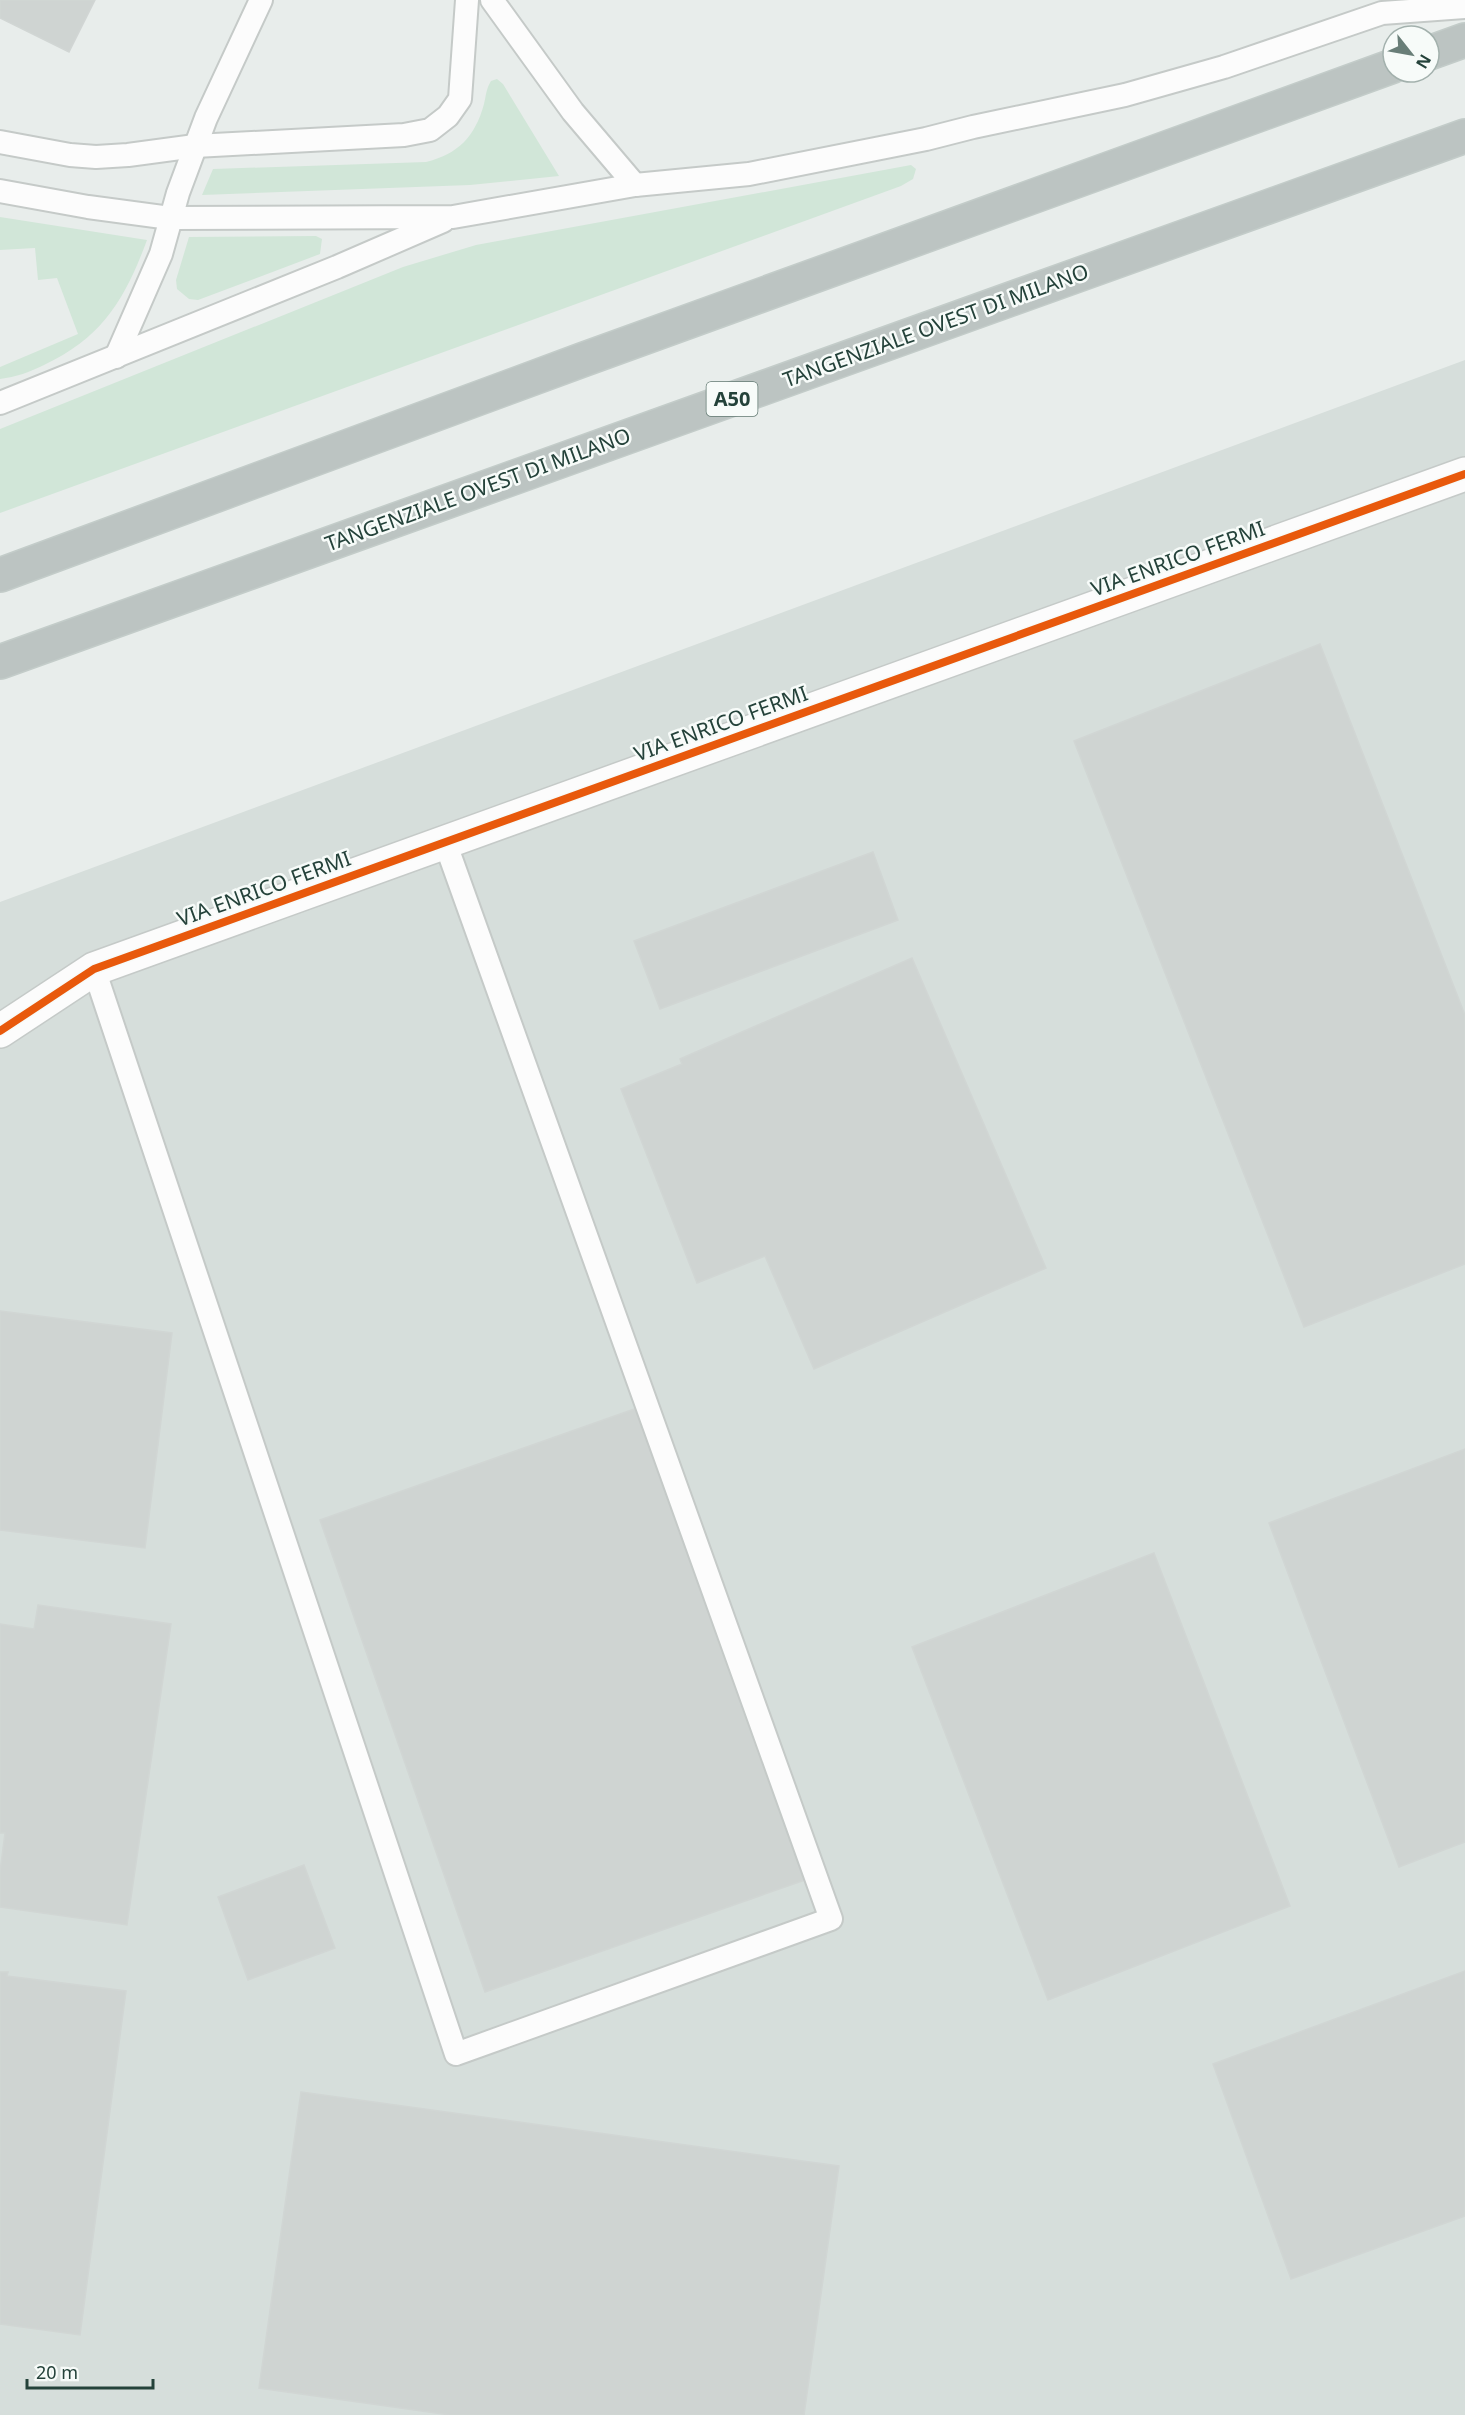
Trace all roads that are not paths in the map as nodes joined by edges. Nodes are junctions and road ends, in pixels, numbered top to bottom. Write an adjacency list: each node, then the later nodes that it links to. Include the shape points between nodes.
1 (261, 0): 10 (lane)
2 (467, 0): 10 (lane, via 459,99 448,116 430,130 404,135)
3 (492, 0): 11 (lane, via 573,112)
4 (1465, 7): 11 (lane, via 1382,13 1224,68 1125,95 926,139 749,174)
5 (1465, 40): 6 (highway)
6 (1441, 49)
7 (1381, 70): 18 (highway)
8 (1465, 136): 19 (highway, TANGENZIALE OVEST DI MILANO / A50)
9 (0, 142): 10 (lane, via 96,157)
10 (195, 146): 14 (lane)
11 (635, 185): 13 (lane)
12 (0, 191): 14 (lane)
13 (453, 217): 14 (lane); 15 (lane)
14 (170, 219): 15 (lane, via 161,254)
15 (116, 357): 16 (lane)
16 (0, 403)
17 (1465, 474): 20 (street, VIA ENRICO FERMI)
18 (0, 575)
19 (0, 662)
20 (446, 842): 21 (street, VIA ENRICO FERMI); 21 (lane, via 831,1919 456,2054)
21 (93, 969): 22 (street, VIA ENRICO FERMI)
22 (0, 1030)

